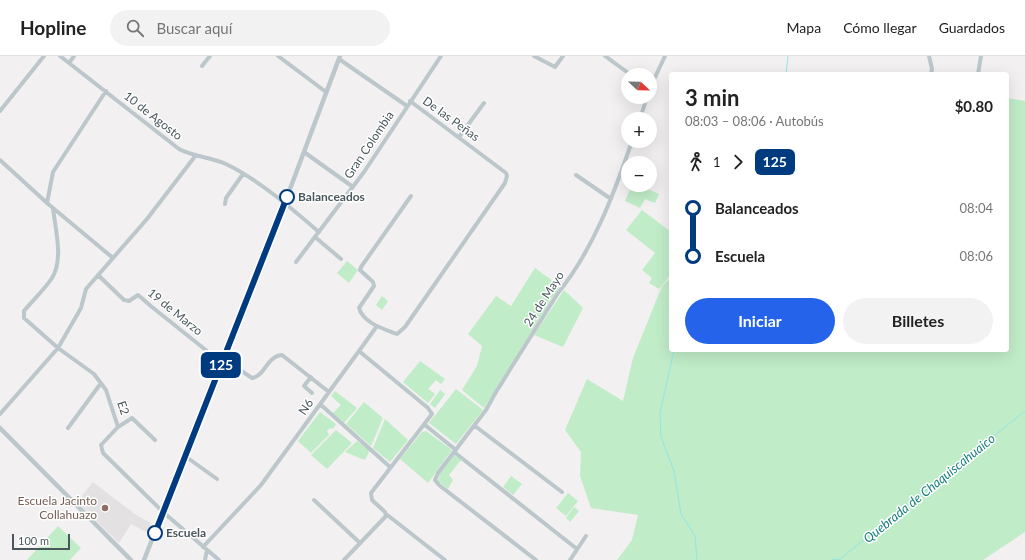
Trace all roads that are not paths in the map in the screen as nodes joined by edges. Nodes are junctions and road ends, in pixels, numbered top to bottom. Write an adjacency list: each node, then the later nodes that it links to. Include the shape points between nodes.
1 (44, 56): 25 (street)
2 (60, 56): 14 (street, 10 de Agosto)
3 (74, 56): 14 (street)
4 (210, 56): 15 (street)
5 (278, 56): 21 (street)
6 (441, 56): 22 (street, Gran Colombia)
7 (534, 56): 8 (street, via 555,67)
8 (563, 56)
9 (605, 56): 16 (street)
10 (665, 56): 19 (street)
11 (929, 56): 17 (street)
12 (981, 56): 18 (street)
13 (339, 58): 21 (street); 24 (street, De las Peñas)
14 (69, 63): 20 (street, 10 de Agosto)
15 (202, 66)
16 (621, 68)
17 (931, 72)
18 (978, 72)
19 (657, 73)
20 (106, 92): 29 (street, 10 de Agosto, via 179,149); 36 (street, via 53,172)
21 (326, 92): 28 (street)
22 (410, 101): 24 (street, Gran Colombia); 26 (street, De las Peñas)
23 (484, 103): 26 (street)
24 (406, 106): 33 (street, Gran Colombia)
25 (0, 111)
26 (459, 137): 46 (street, De las Peñas, via 506,173 507,179 400,333)
27 (629, 148): 35 (street, 24 de Mayo)
28 (304, 152): 33 (street); 37 (street)
29 (196, 155): 31 (street, 10 de Agosto, via 221,162); 42 (street, via 147,219)
30 (0, 160): 36 (street)
31 (243, 174): 37 (street, 10 de Agosto); 38 (street, via 226,198)
32 (576, 175): 35 (street)
33 (353, 187): 40 (street, Gran Colombia)
34 (411, 196): 46 (street, via 361,267 374,286 359,308 366,319)
35 (611, 199): 57 (street, 24 de Mayo, via 570,279 558,293)
36 (48, 203): 39 (street)
37 (285, 203): 40 (street, 10 de Agosto); 49 (street)
38 (225, 204)
39 (53, 208): 42 (street); 47 (street, E2, via 56,268 53,277 24,311 23,316)
40 (319, 232): 41 (street, Gran Colombia)
41 (315, 237): 43 (street); 44 (street, Gran Colombia)
42 (113, 258): 45 (street)
43 (341, 259)
44 (296, 262)
45 (98, 275): 47 (street, via 86,289 81,308); 49 (street, 19 de Marzo, via 124,300 129,301 138,295 143,297 152,307)
46 (377, 326): 48 (street, N6)
47 (58, 348): 51 (street, E2, via 94,374); 55 (street)
48 (359, 351): 52 (street, N6); 56 (street, via 428,408 432,414)
49 (223, 361): 50 (street, 19 de Marzo, via 252,378 256,377 271,360 282,355); 63 (street)
50 (311, 377): 52 (street, 19 de Marzo); 53 (street, via 304,386)
51 (101, 383): 58 (street, E2, via 106,390); 59 (street)
52 (329, 392): 54 (street, N6)
53 (312, 393)
54 (320, 404): 64 (street); 72 (street, N6, via 261,485)
55 (0, 414)
56 (425, 425): 62 (street); 64 (street)
57 (475, 426): 62 (street, 24 de Mayo); 66 (street)
58 (118, 427): 61 (street, via 132,418); 68 (street, E2, via 102,443 101,450)
59 (68, 428)
60 (1, 431): 75 (street)
61 (155, 440)
62 (454, 452): 73 (street); 81 (street, 24 de Mayo, via 437,475 436,482)
63 (185, 456): 65 (street); 68 (street)
64 (390, 467): 69 (street, via 370,495)
65 (217, 479)
66 (562, 492)
67 (314, 500): 71 (street)
68 (163, 512): 72 (street); 76 (street)
69 (386, 514): 71 (street); 80 (street)
70 (586, 536): 73 (street)
71 (360, 543): 79 (street)
72 (203, 547): 74 (street)
73 (577, 549): 82 (street)
74 (207, 550): 77 (street); 78 (street)
75 (131, 560)
76 (144, 560)
77 (205, 560)
78 (219, 560)
79 (344, 560)
80 (446, 560)
81 (536, 560)
82 (570, 560)

